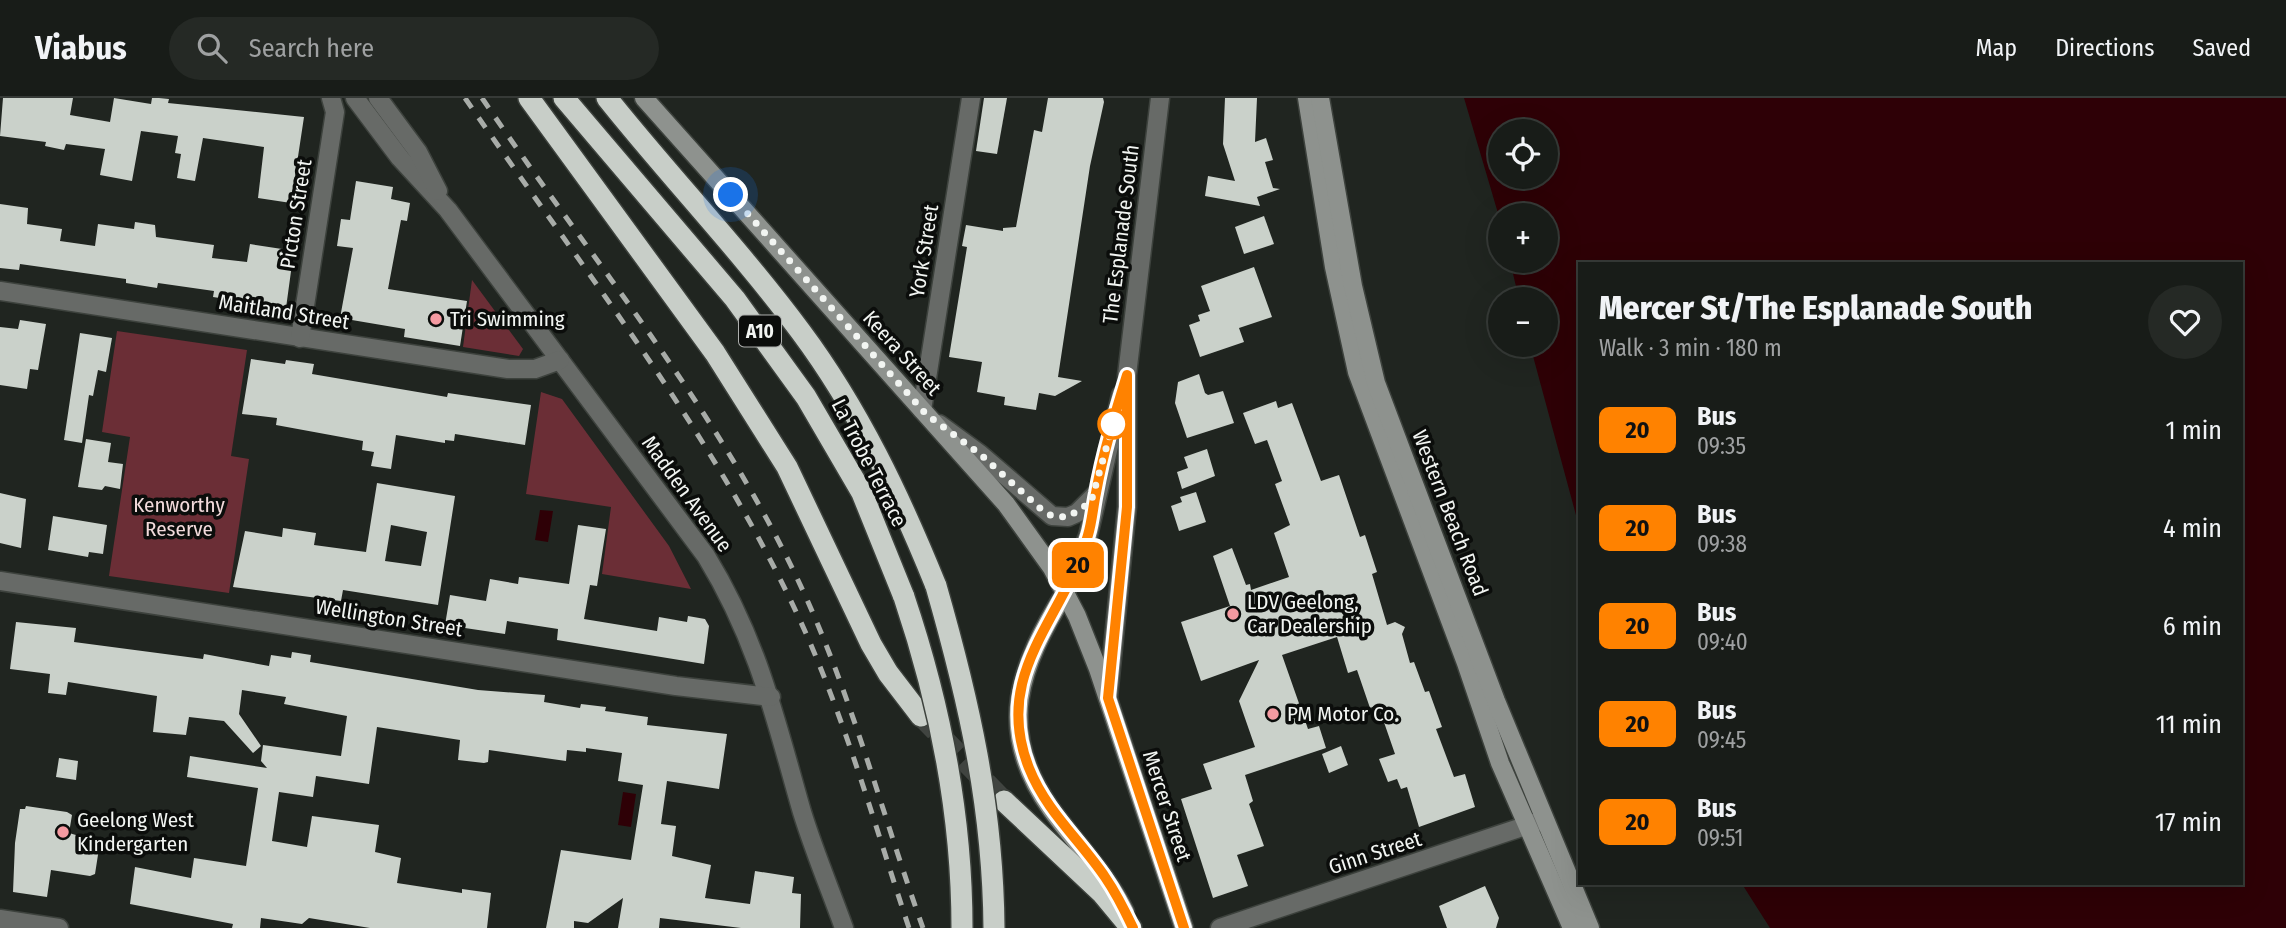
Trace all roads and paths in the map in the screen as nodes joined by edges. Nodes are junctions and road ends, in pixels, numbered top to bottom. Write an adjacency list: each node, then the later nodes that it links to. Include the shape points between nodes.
1 (331, 98): 14 (street, Picton Street, via 335,112)
2 (355, 98): 12 (street, Madden Avenue, via 400,158)
3 (377, 98): 12 (street, Madden Avenue, via 418,152)
4 (529, 98): 23 (highway, via 722,365 787,467 871,644)
5 (564, 98): 32 (highway, La Trobe Terrace / A10, bridge, via 735,299 806,397 862,493 920,646 952,787)
6 (607, 98): 33 (highway, La Trobe Terrace / A10, bridge, via 775,298 874,448 936,586 979,755 989,827)
7 (645, 98): 17 (street, Keera Street)
8 (971, 98): 17 (street, York Street)
9 (1160, 98): 16 (street, The Esplanade South)
10 (1307, 98): 26 (street, Western Beach Road, via 1334,267 1357,372)
11 (1320, 98): 25 (street, Western Beach Road, via 1353,286 1376,383)
12 (448, 209): 15 (street, Madden Avenue)
13 (0, 291): 14 (street, Maitland Street)
14 (300, 338): 15 (street, Maitland Street, via 508,369 535,369)
15 (560, 360): 21 (street, Madden Avenue, via 706,556 740,616)
16 (1127, 375): 18 (street, The Esplanade South); 22 (street, The Esplanade South, via 1127,507)
17 (924, 412): 18 (street, via 1052,516 1077,513); 20 (street, Keera Street, via 1006,504)
18 (1096, 494): 20 (street, The Esplanade South, via 1088,536)
19 (0, 581): 21 (street, Wellington Street)
20 (1066, 591): 22 (street, Keera Street); 34 (street, The Esplanade South, via 1024,671 1020,738 1041,793 1105,876)
21 (771, 697): 27 (street, Madden Avenue)
22 (1108, 698): 35 (street, Mercer Street)
23 (921, 716)
24 (1004, 801): 34 (highway, via 1102,893)
25 (1543, 820): 26 (street, Ginn Street); 38 (street, Western Beach Road)
26 (1525, 826): 36 (street, Ginn Street); 37 (street, Western Beach Road)
27 (814, 845): 30 (street, Madden Avenue); 31 (street, Madden Avenue)
28 (0, 919): 29 (street)
29 (59, 928)
30 (833, 928)
31 (844, 928)
32 (962, 928)
33 (994, 928)
34 (1132, 928)
35 (1184, 928)
36 (1220, 928)
37 (1572, 928)
38 (1590, 928)

